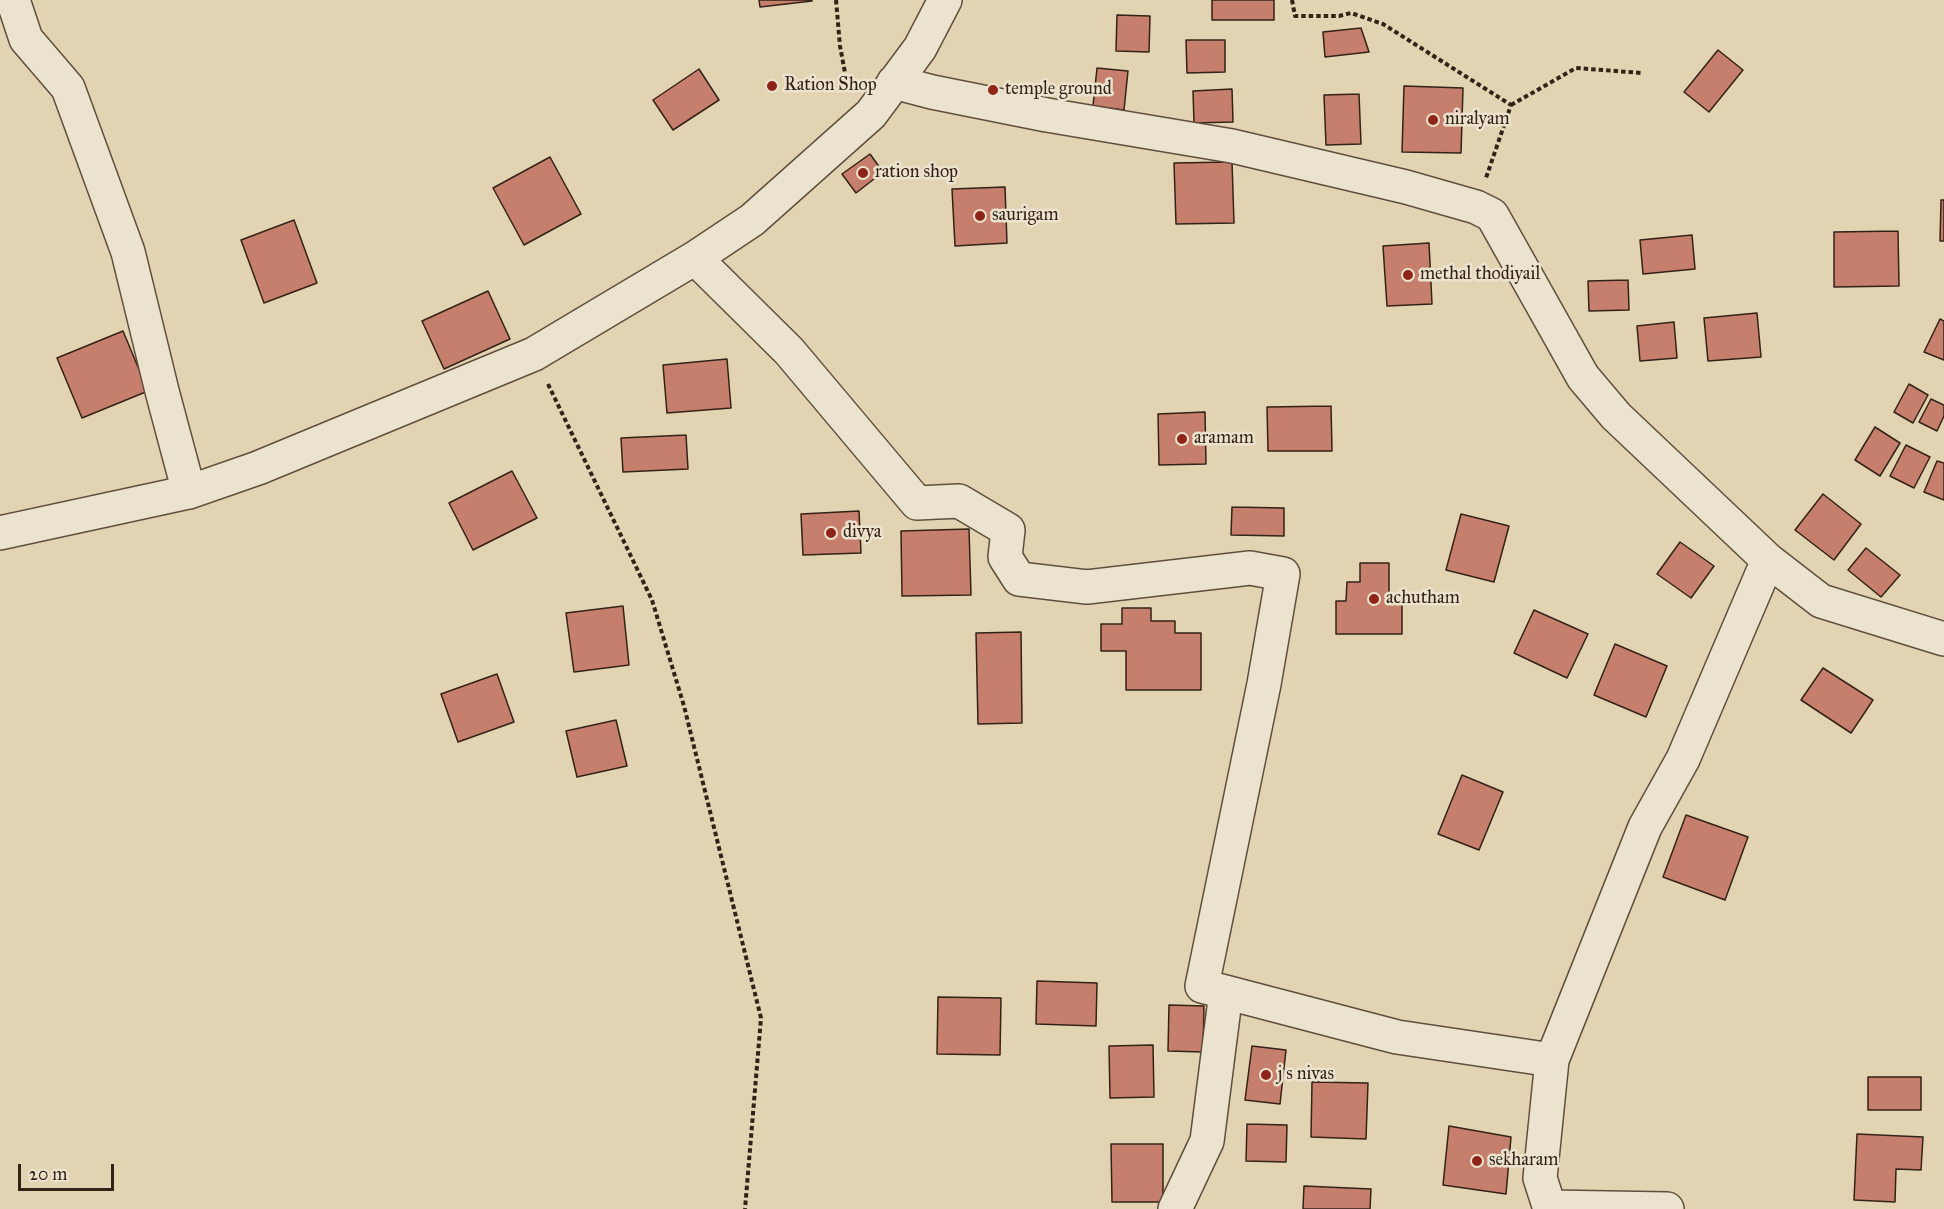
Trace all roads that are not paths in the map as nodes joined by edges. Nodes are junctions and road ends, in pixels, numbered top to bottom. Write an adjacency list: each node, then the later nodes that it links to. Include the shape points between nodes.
1 (13, 0): 5 (street, via 26,39 68,88 128,252)
2 (945, 0): 3 (street, via 920,48)
3 (894, 82): 4 (street, via 871,114 752,220); 7 (street, via 1047,115 1232,146 1406,187 1492,214 1582,377 1616,416)
4 (695, 258): 5 (street, via 534,354 258,468); 9 (street, via 789,351 916,503 959,501 1008,530 1005,557 1019,579 1087,587 1250,568 1283,574 1202,986)
5 (189, 492): 6 (street)
6 (0, 533)
7 (1768, 560): 8 (street, via 1821,601); 10 (street, via 1683,759 1645,827)
8 (1944, 639)
9 (1226, 992): 10 (street, via 1396,1037); 12 (street, via 1207,1141)
10 (1552, 1060): 11 (street, via 1540,1178)
11 (1550, 1208): 13 (street)
12 (1175, 1209)
13 (1667, 1209)

